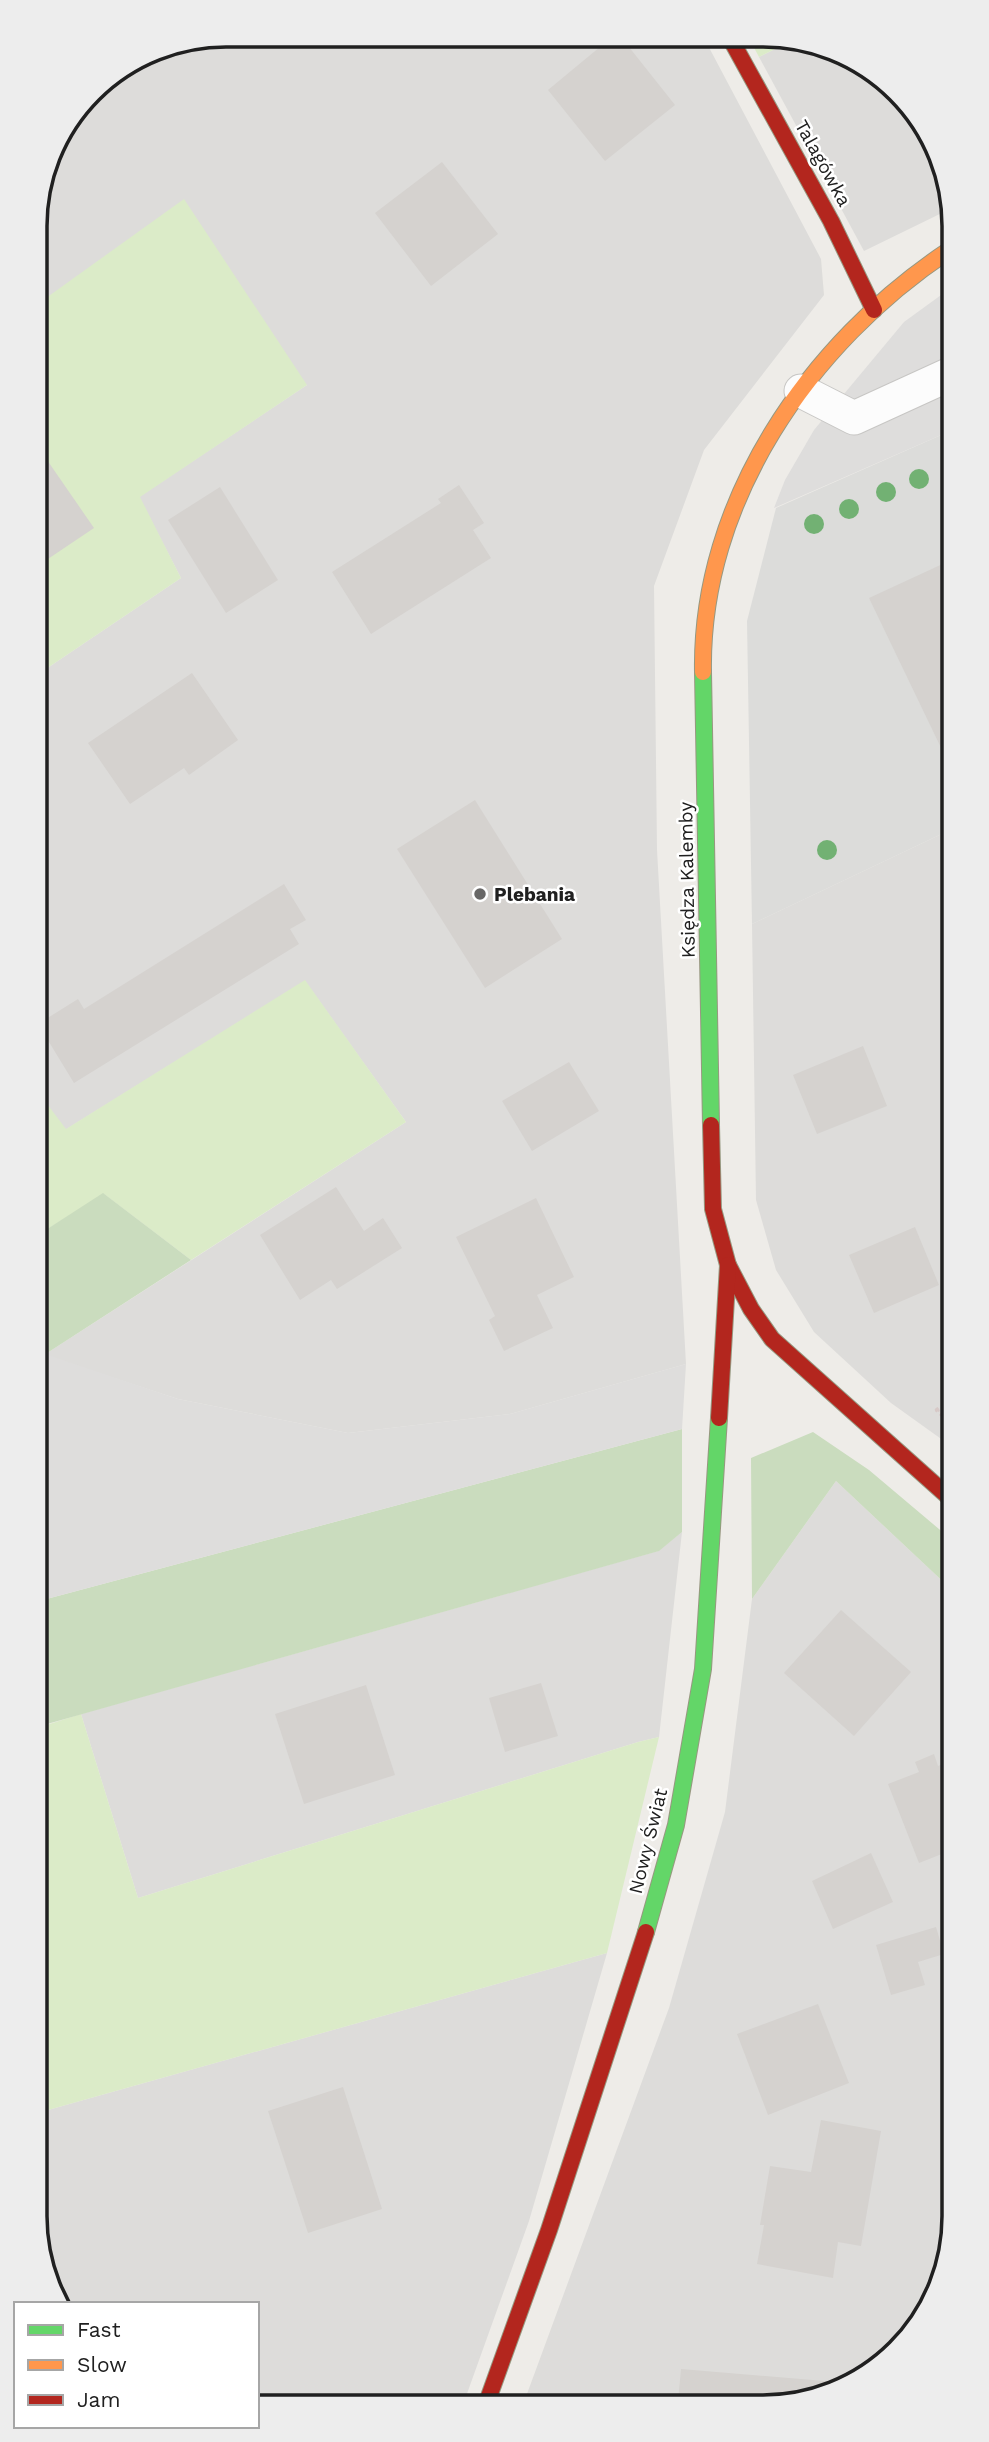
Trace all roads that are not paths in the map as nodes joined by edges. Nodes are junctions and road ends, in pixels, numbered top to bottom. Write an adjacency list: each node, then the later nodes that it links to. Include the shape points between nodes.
1 (735, 47): 3 (street, Talagówka, via 831,221)
2 (942, 255): 3 (street, Księdza Kalemby)
3 (874, 310): 5 (street, Księdza Kalemby, via 822,361)
4 (942, 378): 5 (lane, via 854,418)
5 (800, 391): 6 (street, Księdza Kalemby, via 779,419 734,509 710,580 703,655 713,1209)
6 (728, 1265): 7 (street, Księdza Kalemby, via 772,1339); 8 (street, Nowy Świat, via 703,1669 676,1825 549,2230)
7 (941, 1490)
8 (490, 2395)

